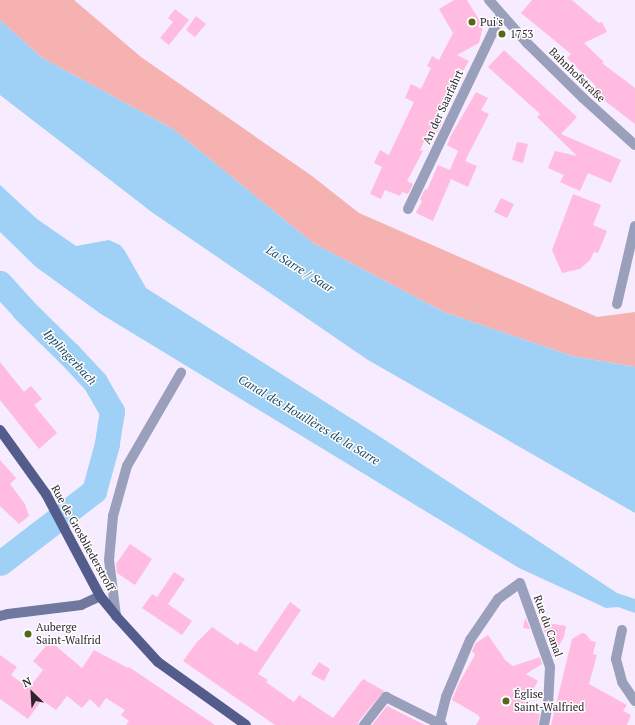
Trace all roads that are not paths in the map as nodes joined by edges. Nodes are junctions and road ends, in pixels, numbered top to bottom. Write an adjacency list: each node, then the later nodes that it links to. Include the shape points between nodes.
1 (489, 0): 2 (street, Bahnhofstraße)
2 (501, 15): 3 (street, Bahnhofstraße, via 583,98); 4 (street, An der Saarfahrt)
3 (635, 145)
4 (408, 209)
5 (635, 226): 6 (street)
6 (617, 304)
7 (181, 372): 11 (street, via 127,466 113,516 109,560)
8 (0, 430): 9 (main road, Rue de Grosbliederstroff, via 46,494)
9 (100, 596): 10 (street, via 81,606); 11 (main road, Rue de Grosbliederstroff)
10 (0, 616)
11 (116, 616): 15 (main road, Rue de Grosbliederstroff, via 158,662)
12 (622, 630): 13 (street, via 616,659 622,682)
13 (635, 701)
14 (440, 724): 16 (street, via 386,698); 17 (street, Rue du Canal, via 446,697 470,640 498,599 520,583 550,667)
15 (246, 725)
16 (364, 725)
17 (544, 725)

